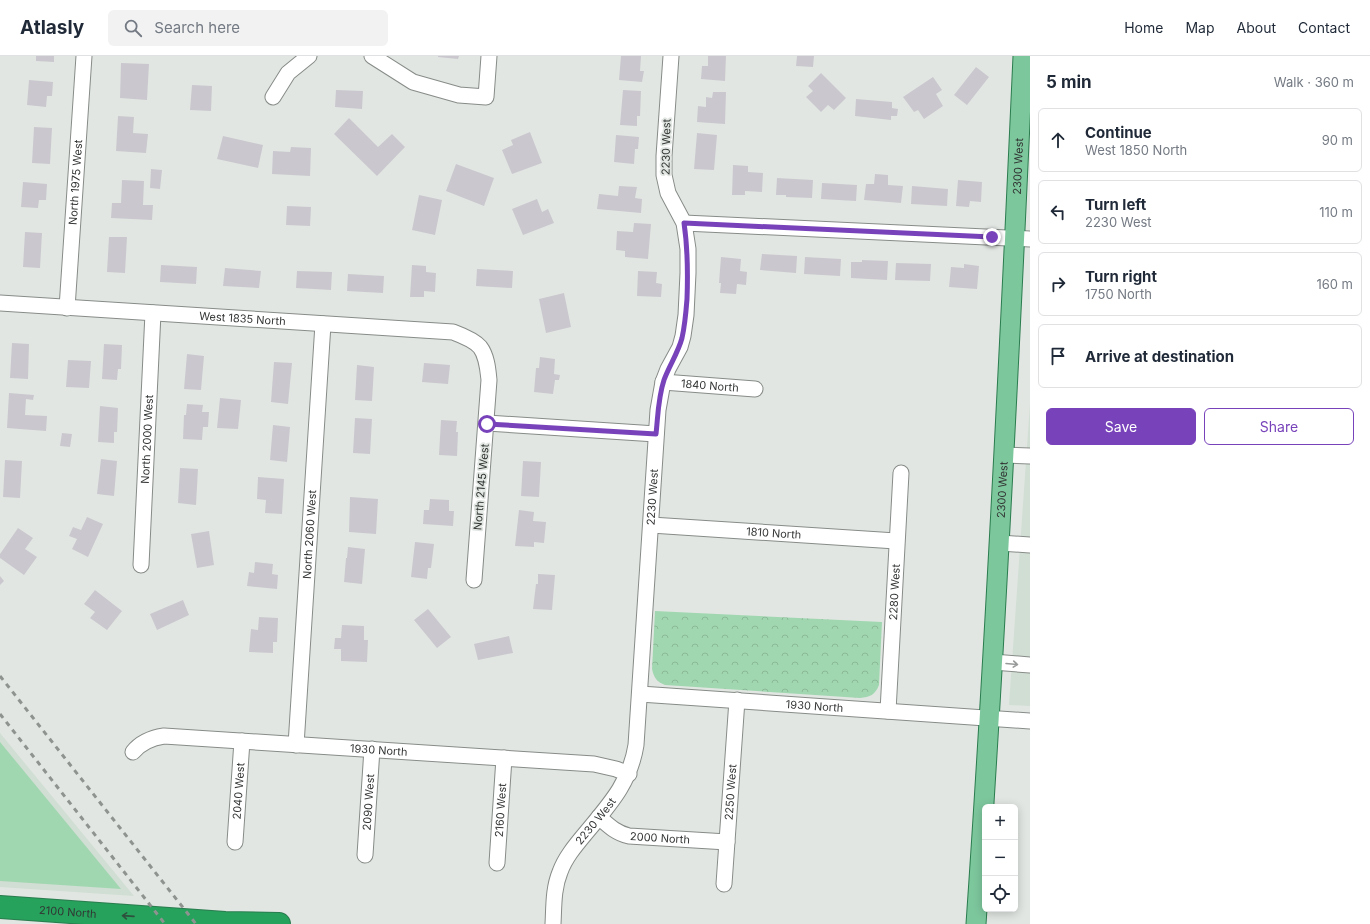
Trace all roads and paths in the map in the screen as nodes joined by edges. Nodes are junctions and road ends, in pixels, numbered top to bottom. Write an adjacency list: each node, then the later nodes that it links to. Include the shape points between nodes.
1 (84, 56): 11 (street, North 1975 West)
2 (308, 56): 7 (street, via 288,73)
3 (372, 56): 4 (street, via 414,82 459,95 486,97)
4 (489, 56)
5 (671, 56): 8 (street, 2230 West, via 664,175 668,193)
6 (1023, 56): 9 (main road, 2300 West)
7 (272, 97)
8 (684, 223): 9 (street); 15 (street, 2230 West, via 688,249 685,326 680,347)
9 (1023, 238): 19 (main road, 2300 West)
10 (0, 303): 11 (street, West 1835 North)
11 (67, 308): 12 (street, West 1835 North)
12 (153, 313): 13 (street, West 1835 North); 26 (street, North 2000 West)
13 (323, 324): 14 (street, West 1835 North, via 453,332); 36 (street, North 2060 West)
14 (480, 347): 17 (street, North 2145 West, via 490,380)
15 (663, 382): 16 (street, 1840 North); 18 (street, 2230 West)
16 (756, 389)
17 (487, 424): 18 (street); 27 (street, North 2145 West)
18 (656, 434): 22 (street, 2230 West)
19 (1004, 455): 20 (street); 24 (main road, 2300 West)
20 (1030, 456)
21 (900, 473): 23 (street, 2280 West)
22 (651, 525): 23 (street, 1810 North); 30 (street, 2230 West)
23 (896, 541): 32 (street, 2280 West)
24 (1000, 543): 25 (street); 28 (main road, 2300 West)
25 (1030, 545)
26 (141, 564)
27 (474, 580)
28 (993, 662): 29 (street, one-way to 29); 33 (main road, 2300 West)
29 (1030, 665)
30 (640, 694): 31 (street, 1930 North); 40 (street, 2230 West, via 636,745)
31 (737, 700): 32 (street, 1930 North); 43 (street, 2250 West)
32 (888, 711): 33 (street, 1930 North)
33 (990, 718): 34 (street, 1930 North); 50 (main road, 2300 West)
34 (1030, 721)
35 (242, 741): 36 (street, 1930 North); 38 (street, 1930 North, via 160,736 148,740); 42 (street, 2040 West)
36 (296, 744): 37 (street, 1930 North)
37 (372, 749): 39 (street, 1930 North); 44 (street, 2090 West)
38 (133, 752)
39 (504, 758): 40 (street, 1930 North, via 594,764); 45 (street, 2160 West)
40 (629, 774): 41 (street, 2230 West)
41 (599, 817): 43 (street, 2000 North, via 613,830 629,836); 49 (street, 2230 West, via 563,865 555,890)
42 (235, 842)
43 (727, 842): 46 (street, 2250 West)
44 (366, 855)
45 (497, 863)
46 (724, 884)
47 (0, 907): 48 (highway, 2100 North, one-way to 47, via 225,923)
48 (279, 924)
49 (554, 924)
50 (976, 924)

